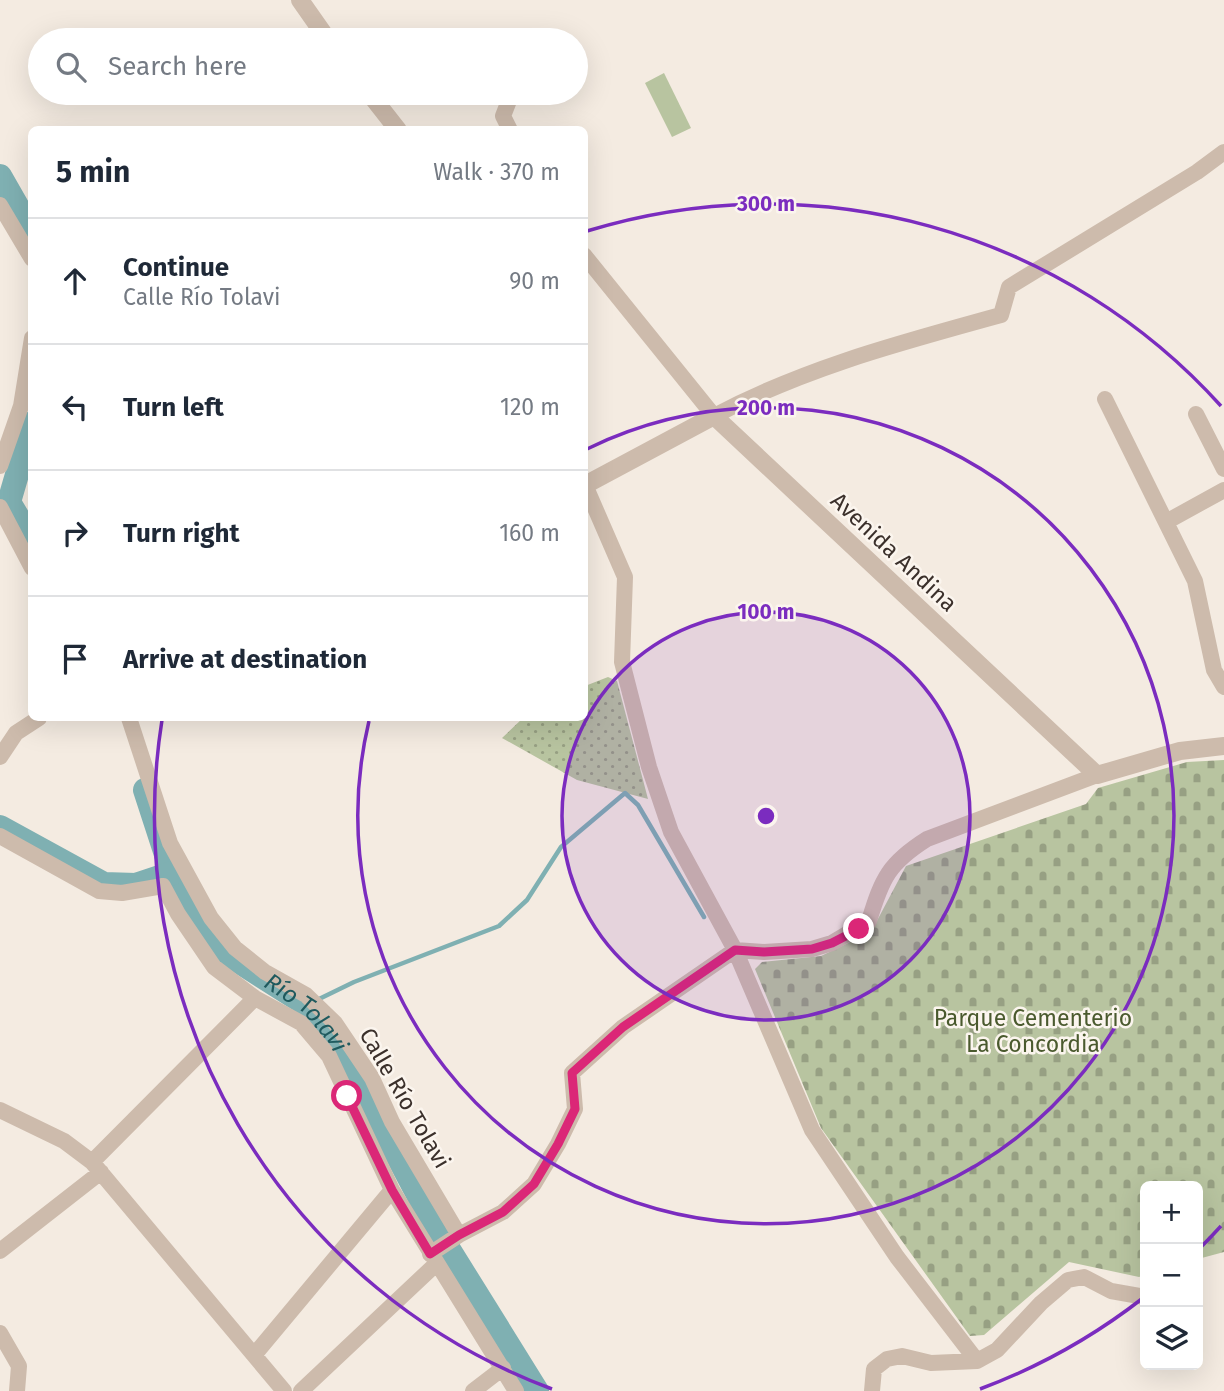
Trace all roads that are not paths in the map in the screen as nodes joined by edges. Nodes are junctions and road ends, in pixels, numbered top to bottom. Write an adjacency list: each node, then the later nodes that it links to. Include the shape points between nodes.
1 (300, 0): 2 (street)
2 (320, 28)
3 (378, 105): 5 (street)
4 (507, 105): 6 (street, via 503,116)
5 (395, 126)
6 (508, 126)
7 (1224, 152): 14 (street, via 1009,287 1001,315 833,363)
8 (0, 205): 9 (street)
9 (28, 252)
10 (588, 260): 14 (street, Avenida Andina)
11 (28, 365): 15 (street, via 22,406)
12 (1105, 398): 21 (street)
13 (1196, 414): 16 (street)
14 (714, 416): 17 (street); 28 (street, Avenida Andina)
15 (0, 466)
16 (1224, 469)
17 (588, 483)
18 (1224, 490): 21 (street)
19 (588, 494): 30 (street, via 625,577 622,662 649,767 671,832)
20 (0, 507): 22 (street)
21 (1166, 522): 23 (street, via 1195,581 1214,670)
22 (28, 560)
23 (1224, 687)
24 (34, 721): 27 (street, via 16,733)
25 (130, 721): 35 (street, Calle Río Tolavi, via 170,843 211,918 235,948 306,995 335,1023 372,1078 392,1122)
26 (1224, 746): 28 (street, via 1180,751)
27 (0, 757)
28 (1097, 775): 30 (street, via 927,839 890,868 869,921 832,943 812,949)
29 (0, 836): 31 (street, Calle Río Tolavi, via 100,891 122,893 163,886 214,967)
30 (735, 950): 35 (street, via 623,1027 572,1073 575,1109 534,1184 503,1212); 41 (street, via 812,1130 897,1256)
31 (255, 998): 33 (street); 34 (street, Calle Río Tolavi, via 300,1023 329,1056)
32 (0, 1110): 33 (street, via 64,1141)
33 (96, 1167): 36 (street); 40 (street)
34 (392, 1190): 37 (street, Calle Río Tolavi); 40 (street)
35 (458, 1235): 37 (street)
36 (0, 1251)
37 (432, 1257): 42 (street, Calle Río Tolavi); 45 (street)
38 (1140, 1296): 41 (street, via 1111,1291 1084,1277 1068,1280 997,1350)
39 (0, 1333): 43 (street, via 19,1366)
40 (255, 1354): 44 (street)
41 (977, 1361): 48 (street, via 887,1359 874,1370)
42 (503, 1368): 46 (street); 47 (street, Calle Río Tolavi)
43 (17, 1391)
44 (284, 1391)
45 (301, 1391)
46 (473, 1391)
47 (516, 1391)
48 (872, 1391)

